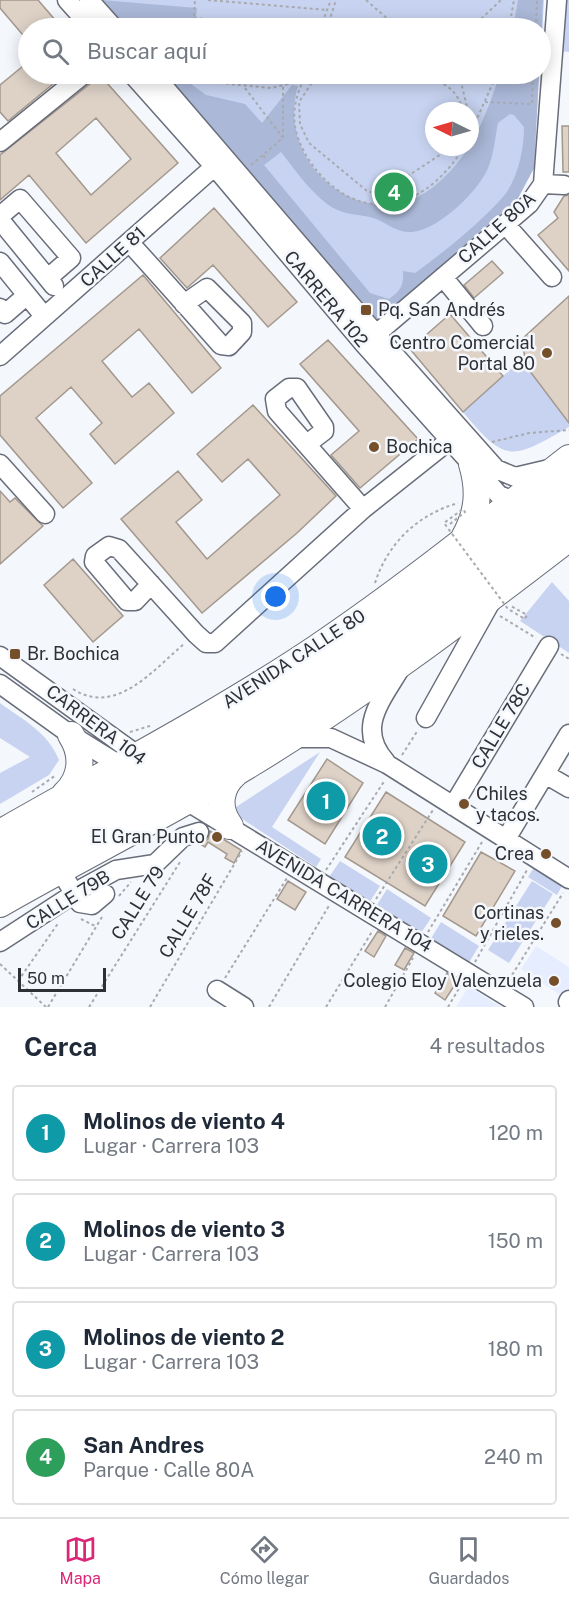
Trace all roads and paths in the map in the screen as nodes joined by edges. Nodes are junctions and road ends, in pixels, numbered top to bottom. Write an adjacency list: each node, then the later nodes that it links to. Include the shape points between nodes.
1 (67, 0): 13 (street)
2 (89, 0): 14 (street)
3 (195, 0): 15 (path)
4 (208, 0): 12 (path)
5 (330, 0): 12 (path)
6 (336, 0): 17 (path)
7 (366, 0): 18 (path)
8 (501, 0): 19 (path)
9 (514, 0): 20 (path)
10 (537, 0): 21 (path)
11 (557, 0): 45 (street, CALLE 80A, via 560,73)
12 (327, 10): 16 (path)
13 (83, 18)
14 (105, 18)
15 (194, 18)
16 (323, 18)
17 (330, 18)
18 (387, 18)
19 (482, 18)
20 (511, 18)
21 (536, 18)
22 (72, 84): 40 (street)
23 (142, 84): 43 (street, CARRERA 102)
24 (161, 84): 43 (street, CARRERA 102)
25 (216, 84): 34 (path)
26 (286, 84): 33 (path)
27 (303, 84): 42 (path, via 295,103 295,127 319,173 344,193 375,204 404,198 438,181)
28 (311, 84): 41 (path, via 299,102 303,134 367,191 386,191)
29 (442, 84): 35 (path, via 455,92)
30 (461, 84): 36 (path)
31 (493, 84): 37 (path)
32 (532, 84): 37 (path, via 531,104)
33 (283, 86): 34 (path); 39 (path)
34 (244, 87): 39 (path)
35 (459, 102)
36 (466, 102)
37 (485, 102): 38 (path)
38 (479, 115)
39 (283, 138): 44 (path)
40 (0, 142)
41 (438, 156)
42 (458, 156)
43 (220, 161): 49 (street, CALLE 81); 60 (street, CARRERA 102)
44 (252, 165)
45 (543, 184): 46 (street); 48 (street, CALLE 80A, via 529,204)
46 (564, 185)
47 (0, 218): 53 (street); 53 (street, via 20,199 71,258)
48 (505, 224): 51 (street, CALLE 80A); 52 (street)
49 (129, 242): 55 (street, CALLE 81); 56 (street)
50 (0, 262): 54 (street)
51 (443, 277): 59 (street); 60 (street, CALLE 80A)
52 (552, 277)
53 (48, 278): 55 (street)
54 (27, 295): 57 (street, via 5,314); 58 (street)
55 (65, 300): 58 (street, CALLE 81)
56 (184, 304)
57 (0, 308)
58 (44, 316): 61 (street, CALLE 81)
59 (483, 326)
60 (370, 339): 63 (street, CARRERA 102); 67 (street, CARRERA 102, via 496,469 515,477)
61 (0, 356)
62 (569, 430): 65 (path, via 529,433)
63 (451, 439): 65 (street, CARRERA 102); 71 (street)
64 (307, 444): 71 (street)
65 (478, 454): 68 (highway); 69 (street, CARRERA 102, via 500,495)
66 (0, 464): 73 (street)
67 (566, 469): 69 (highway, AVENIDA CALLE 80); 70 (highway, AVENIDA CALLE 80)
68 (477, 501): 74 (highway, via 470,527); 77 (path, via 447,506 418,521 399,538 381,566)
69 (512, 501): 70 (street, CARRERA 102); 74 (highway, AVENIDA CALLE 80)
70 (539, 508): 72 (street, CARRERA 102); 95 (highway, AVENIDA CALLE 80, via 335,662)
71 (363, 509): 79 (street, via 215,643 206,643)
72 (569, 512): 95 (highway, AVENIDA CALLE 80, via 286,718)
73 (45, 514)
74 (456, 533): 78 (path, bridge, via 463,509 444,523 508,609 525,618 527,615); 95 (highway, AVENIDA CALLE 80, via 318,647 216,710)
75 (569, 538): 78 (highway, AVENIDA CALLE 80)
76 (151, 584): 79 (street)
77 (373, 590)
78 (499, 604): 80 (path); 83 (highway, AVENIDA CALLE 80); 86 (street)
79 (196, 634): 85 (path, via 119,695 83,695)
80 (549, 646): 82 (path); 99 (street, CALLE 78C)
81 (0, 656): 90 (street, CARRERA 104)
82 (569, 659)
83 (404, 662): 91 (highway, AVENIDA CALLE 80); 92 (street, via 371,722 377,753)
84 (0, 684): 89 (street, CARRERA 104)
85 (66, 684)
86 (426, 718): 92 (path)
87 (159, 723): 90 (path)
88 (569, 734): 94 (street)
89 (71, 735): 95 (street, CARRERA 104); 96 (highway, via 80,765 77,777)
90 (113, 736): 95 (street, CARRERA 104)
91 (292, 738): 92 (street, via 331,738); 93 (highway, AVENIDA CALLE 80)
92 (390, 766): 99 (street); 112 (path)
93 (241, 770): 95 (highway, AVENIDA CALLE 80); 102 (highway, via 228,782 221,798 224,816)
94 (545, 774): 97 (street); 104 (street)
95 (153, 777): 96 (highway, AVENIDA CALLE 80); 102 (street, AVENIDA CARRERA 104); 105 (highway, AVENIDA CALLE 80); 110 (highway, AVENIDA CALLE 80); 111 (highway, AVENIDA CALLE 80)
96 (60, 785): 98 (path); 103 (highway, AVENIDA CALLE 80)
97 (569, 788)
98 (29, 794)
99 (447, 802): 100 (street); 118 (path)
100 (489, 829): 104 (street); 121 (path)
101 (199, 832): 109 (street, CALLE 79B, via 183,837 155,864)
102 (240, 832): 108 (street, AVENIDA CARRERA 104); 129 (path, CALLE 78F)
103 (0, 833)
104 (506, 839): 106 (street)
105 (0, 857)
106 (535, 857): 113 (street); 123 (path)
107 (180, 861): 128 (path, CALLE 79)
108 (294, 865): 112 (street, AVENIDA CARRERA 104); 125 (path)
109 (143, 867): 115 (street, CALLE 79B, via 116,870); 116 (path)
110 (60, 870): 115 (street); 117 (highway, AVENIDA CALLE 80)
111 (0, 879)
112 (319, 880): 114 (street, AVENIDA CARRERA 104)
113 (569, 882): 126 (path)
114 (338, 891): 118 (street, AVENIDA CARRERA 104); 131 (path)
115 (74, 894): 116 (street, via 87,906); 120 (street, CALLE 79B)
116 (110, 901): 127 (path)
117 (0, 904)
118 (375, 914): 121 (street, AVENIDA CARRERA 104); 132 (path)
119 (61, 920): 124 (path)
120 (0, 942)
121 (422, 943): 123 (street, AVENIDA CARRERA 104); 133 (path)
122 (0, 964): 124 (path)
123 (469, 972): 126 (street, AVENIDA CARRERA 104); 134 (path)
124 (18, 981): 127 (path)
125 (217, 990): 130 (street)
126 (501, 993): 135 (street, AVENIDA CARRERA 104)
127 (47, 1007)
128 (89, 1007)
129 (150, 1007)
130 (244, 1007)
131 (269, 1007)
132 (326, 1007)
133 (385, 1007)
134 (448, 1007)
135 (524, 1007)

